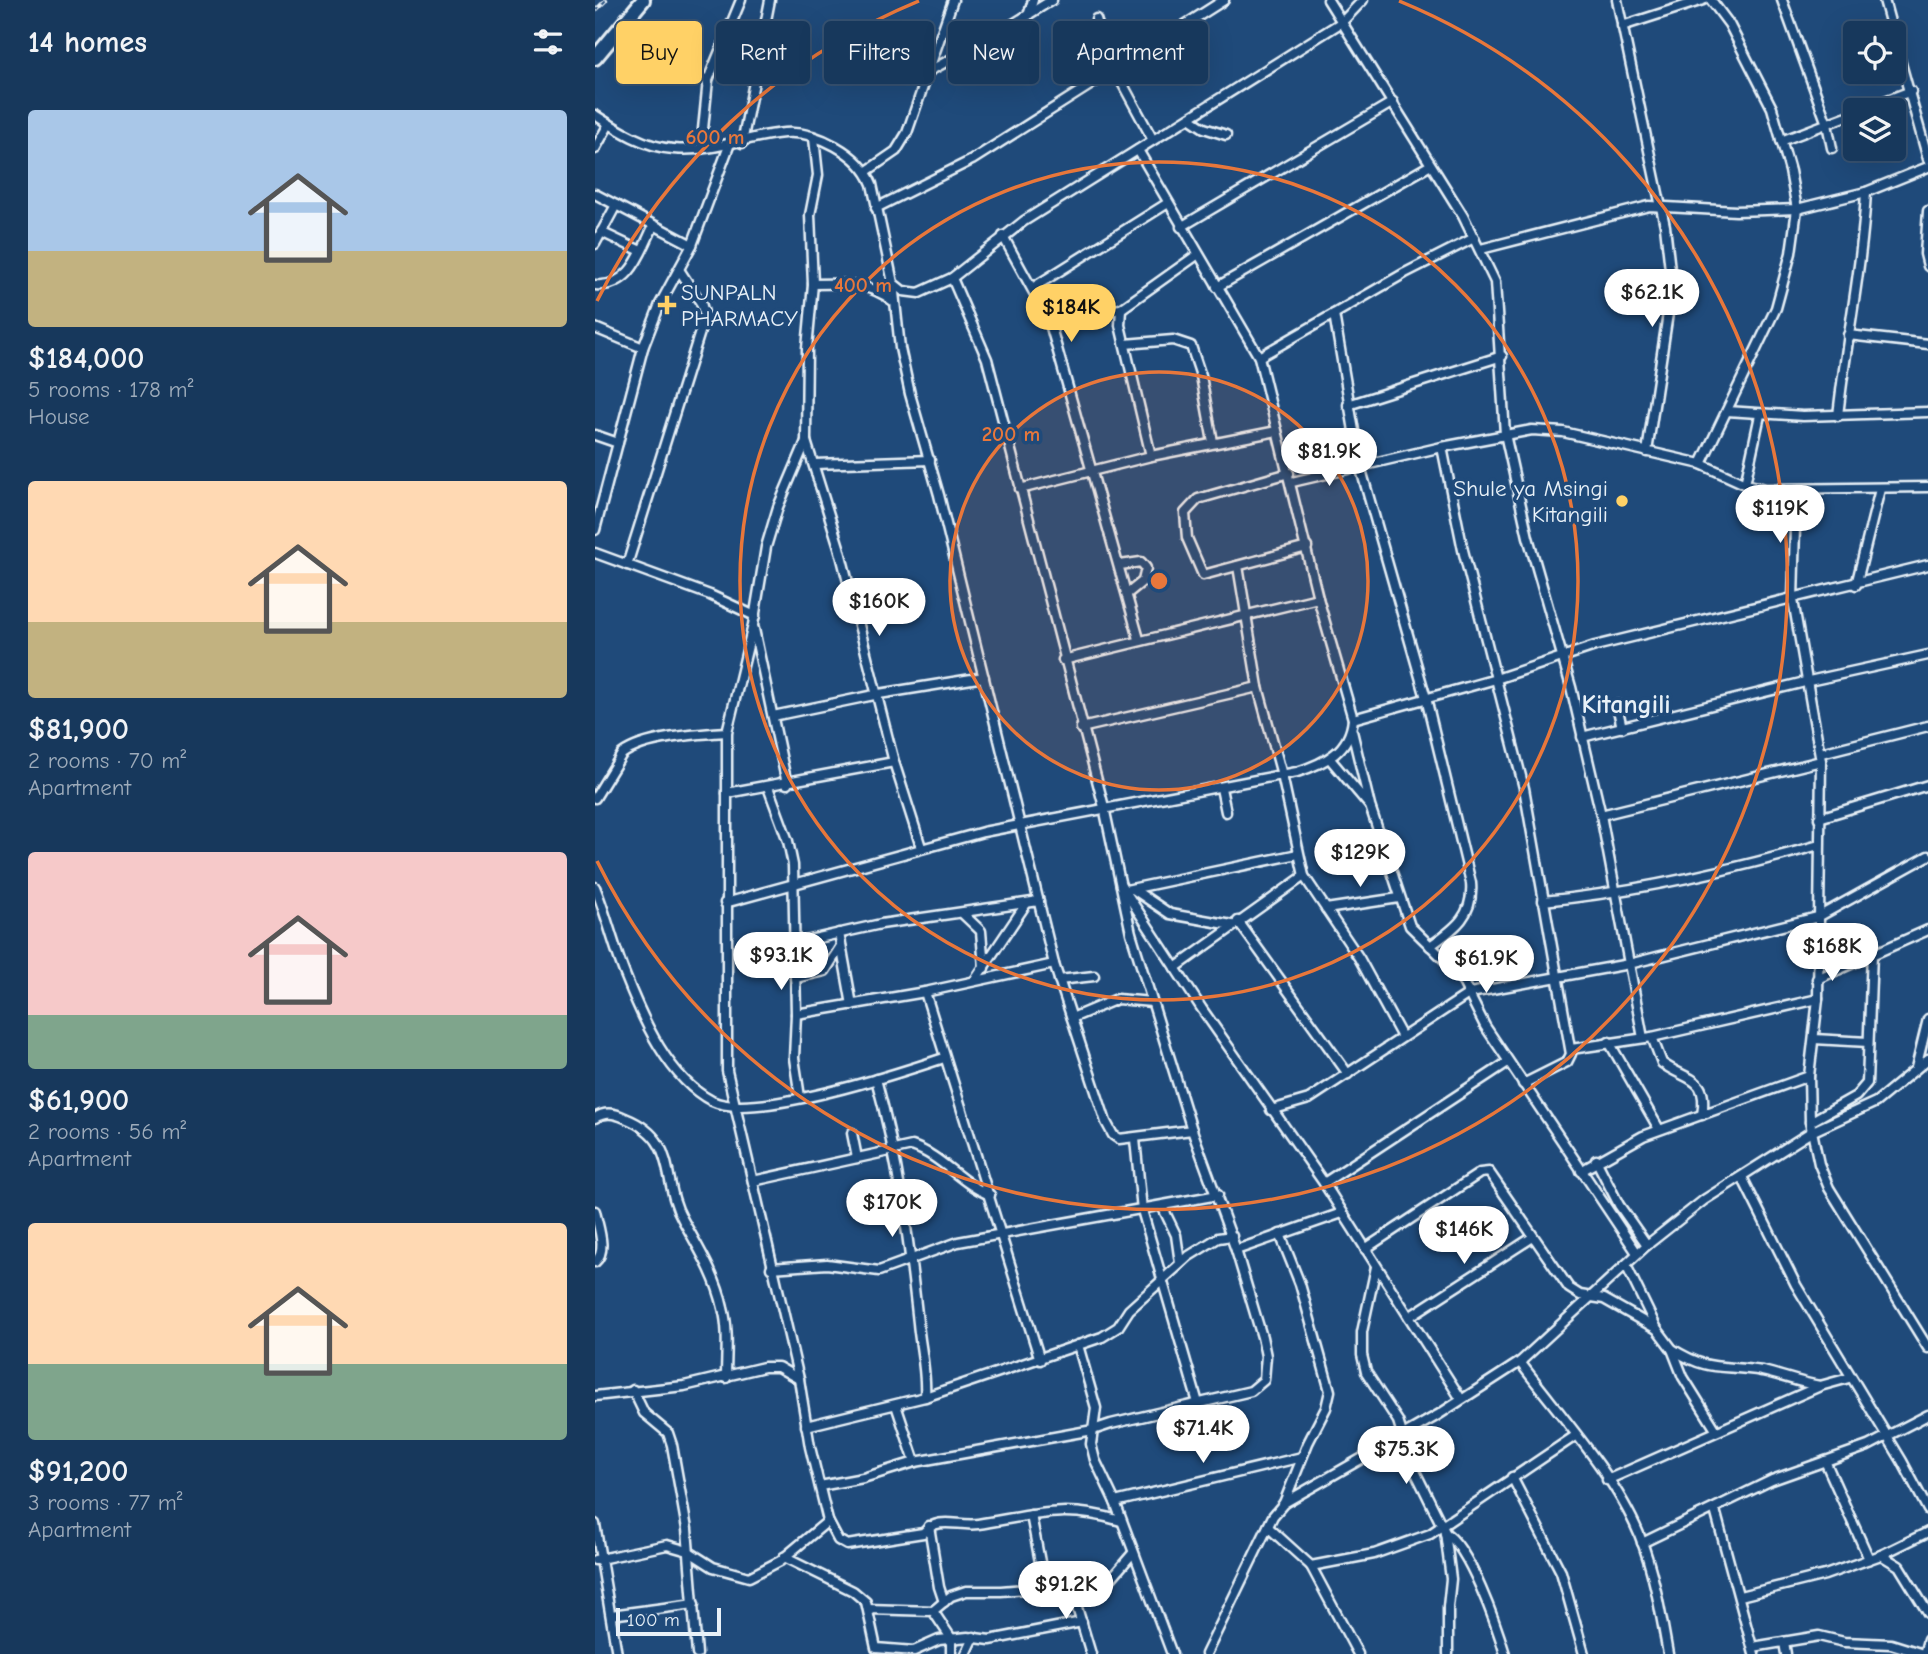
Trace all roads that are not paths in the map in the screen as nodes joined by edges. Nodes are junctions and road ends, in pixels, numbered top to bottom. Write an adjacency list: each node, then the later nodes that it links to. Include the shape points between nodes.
1 (643, 0): 16 (highway)
2 (741, 0): 27 (street)
3 (771, 0): 43 (street)
4 (953, 0): 23 (street)
5 (1033, 0): 15 (street)
6 (1052, 0): 15 (street)
7 (1224, 0): 17 (street)
8 (1328, 0): 19 (street)
9 (1363, 0): 19 (street)
10 (1617, 0): 20 (street)
11 (1703, 0): 20 (street)
12 (1711, 0): 42 (street, via 1729,24 1766,96)
13 (1781, 0): 38 (street)
14 (1884, 0): 18 (street)
15 (1028, 16): 24 (street)
16 (626, 21)
17 (1191, 21)
18 (1890, 21)
19 (1342, 22): 33 (street); 35 (street)
20 (1622, 26): 57 (street)
21 (616, 32): 22 (highway)
22 (595, 58)
23 (934, 60)
24 (934, 67)
25 (1906, 75): 31 (street)
26 (702, 77): 27 (street)
27 (708, 79): 47 (street)
28 (925, 84): 52 (street, via 902,142)
29 (1093, 84): 58 (street, via 972,160)
30 (1123, 84): 41 (street)
31 (1911, 91): 32 (street); 49 (street)
32 (1893, 98)
33 (1393, 102): 50 (street); 62 (street)
34 (595, 115): 37 (street)
35 (1189, 118): 39 (street); 41 (street)
36 (1843, 118): 38 (street)
37 (609, 124): 46 (street); 47 (street, via 653,145)
38 (1827, 124): 42 (street); 45 (street)
39 (1226, 135)
40 (814, 138): 43 (street, via 781,133); 52 (street, via 847,153); 75 (street, via 818,170 810,215)
41 (1153, 140): 48 (street)
42 (1781, 141): 59 (street)
43 (741, 143): 44 (street)
44 (729, 146): 47 (street); 67 (street)
45 (1832, 148)
46 (595, 149)
47 (701, 149)
48 (1138, 149): 55 (street); 64 (street)
49 (1928, 159)
50 (1429, 166): 65 (street); 78 (street)
51 (1928, 167): 53 (street)
52 (867, 172): 58 (street)
53 (1866, 192): 59 (street); 84 (street, via 1861,265)
54 (595, 194): 56 (street)
55 (1168, 203): 62 (street); 77 (street)
56 (616, 205): 61 (street); 63 (street)
57 (1661, 205): 59 (street, via 1735,211); 68 (street, via 1630,208); 102 (street, via 1671,301)
58 (876, 208): 74 (street)
59 (1797, 209): 91 (street, via 1776,307)
60 (1928, 211): 71 (street)
61 (653, 227): 67 (street); 69 (street)
62 (1181, 227): 70 (street)
63 (601, 232): 66 (street); 69 (street)
64 (1003, 236): 73 (street); 77 (street)
65 (1474, 238): 68 (street); 81 (street)
66 (595, 244)
67 (692, 245): 72 (street)
68 (1481, 249): 88 (street, via 1498,294)
69 (642, 251): 76 (street, via 618,282)
70 (1197, 255): 78 (street); 80 (street)
71 (1928, 265)
72 (680, 271): 87 (street, via 660,304); 118 (street, via 705,317)
73 (952, 278): 74 (street, via 919,293 903,291); 112 (street, via 981,338)
74 (893, 283): 79 (street)
75 (813, 284): 79 (street, via 855,284 882,292); 98 (street)
76 (595, 285)
77 (1034, 287): 82 (street)
78 (1217, 287): 89 (street)
79 (893, 301): 104 (street, via 899,348)
80 (1121, 309): 82 (street); 85 (street)
81 (1334, 314): 89 (street); 90 (street)
82 (1049, 320): 108 (street)
83 (595, 328): 87 (street)
84 (1848, 335): 86 (street); 94 (street)
85 (1125, 344): 99 (street, via 1173,340 1191,346); 103 (street)
86 (1928, 344)
87 (643, 348): 100 (street)
88 (1502, 355): 90 (street); 96 (street)
89 (1259, 357): 95 (street)
90 (1348, 405): 107 (street)
91 (1727, 411): 93 (street); 106 (street)
92 (1928, 412): 94 (street)
93 (1760, 415): 94 (street); 110 (street)
94 (1838, 416)
95 (1277, 431): 99 (street); 109 (street)
96 (1505, 434): 101 (street); 102 (street, via 1563,432); 130 (street)
97 (595, 435): 100 (street)
98 (806, 441): 105 (street); 127 (street, via 766,548)
99 (1213, 442): 103 (street)
100 (618, 443): 115 (street)
101 (1442, 447): 107 (street); 133 (street)
102 (1647, 452): 106 (street)
103 (1150, 456): 108 (street)
104 (930, 460): 105 (street); 132 (street)
105 (815, 464): 136 (street)
106 (1702, 464): 110 (street)
107 (1360, 466): 109 (street); 137 (street)
108 (1091, 471): 112 (street); 119 (street)
109 (1291, 478): 116 (street); 121 (street, via 1198,499 1185,513 1187,538 1201,574)
110 (1745, 484): 114 (street)
111 (1928, 487): 113 (street)
112 (1020, 489): 131 (street)
113 (1880, 489): 114 (street); 122 (street)
114 (1796, 491): 125 (street)
115 (595, 530)
116 (1307, 547): 121 (street); 124 (street)
117 (595, 553): 118 (street)
118 (627, 565): 127 (street, via 710,595)
119 (1120, 565): 123 (street); 123 (street, via 1136,562 1146,568 1143,581)
120 (1928, 565): 122 (street)
121 (1238, 566): 126 (street)
122 (1856, 585): 125 (street)
123 (1127, 594): 128 (street)
124 (1318, 597): 126 (street); 140 (street)
125 (1793, 600): 130 (street); 134 (street)
126 (1245, 615): 128 (street); 135 (street)
127 (754, 620): 139 (street); 145 (street)
128 (1139, 639): 131 (street)
129 (1928, 655): 134 (street)
130 (1561, 657): 133 (street); 146 (street)
131 (1063, 660): 142 (street)
132 (984, 677): 136 (street); 162 (street)
133 (1496, 680): 137 (street); 175 (street, via 1527,801)
134 (1808, 681): 143 (street); 147 (street)
135 (1258, 687): 142 (street); 150 (street)
136 (879, 694): 139 (street); 149 (street)
137 (1426, 698): 140 (street); 186 (street, via 1463,843 1472,899 1459,923)
138 (1617, 705): 143 (street)
139 (773, 716): 151 (street)
140 (1353, 719): 144 (street)
141 (1928, 726): 147 (street)
142 (1081, 728): 158 (street)
143 (1622, 728): 146 (street)
144 (1352, 731): 148 (street); 157 (street)
145 (727, 732): 155 (street); 156 (street, via 629,749)
146 (1582, 737): 160 (street)
147 (1821, 757): 160 (street); 161 (street)
148 (1330, 759): 150 (street); 157 (street)
149 (894, 762): 151 (street); 164 (street)
150 (1282, 775): 154 (street); 165 (street)
151 (787, 784): 153 (street)
152 (1928, 785): 161 (street)
153 (768, 787): 155 (street); 168 (street, via 789,841)
154 (1221, 788): 158 (street); 159 (street)
155 (727, 793): 176 (street)
156 (595, 798)
157 (1370, 806): 173 (street)
158 (1104, 807): 162 (street); 169 (street)
159 (1226, 812)
160 (1601, 815): 172 (street)
161 (1819, 818): 163 (street)
162 (1020, 825): 164 (street); 174 (street)
163 (1819, 845): 172 (street, via 1743,867); 180 (street)
164 (921, 847): 168 (street)
165 (1298, 854): 167 (street); 171 (street)
166 (1928, 856): 180 (street)
167 (1304, 876): 178 (street); 181 (street)
168 (794, 883): 176 (street); 184 (street)
169 (1119, 883): 171 (street); 201 (street)
170 (595, 887): 221 (street, via 626,976 665,1056 694,1089 712,1101)
171 (1129, 890): 181 (street, via 1170,914); 190 (street)
172 (1617, 893): 175 (street); 189 (street)
173 (1399, 898): 178 (street); 186 (street, via 1410,926)
174 (1039, 901): 177 (street); 188 (street)
175 (1543, 901): 194 (street)
176 (725, 903): 221 (street, via 725,1038)
177 (1026, 904): 179 (street); 191 (street)
178 (1326, 909): 206 (street)
179 (962, 914): 183 (street); 191 (street, via 981,931)
180 (1818, 918): 189 (street); 195 (street)
181 (1235, 923): 190 (street); 216 (street)
182 (1928, 930): 187 (street)
183 (839, 933): 184 (street); 185 (street)
184 (796, 943): 193 (street)
185 (841, 946): 193 (street, via 825,971); 202 (street)
186 (1430, 946): 199 (street, via 1459,974)
187 (1872, 953): 195 (street); 210 (street)
188 (1054, 964): 196 (street); 197 (street)
189 (1629, 964): 194 (street); 207 (street)
190 (1175, 968): 222 (street)
191 (984, 969): 196 (street)
192 (1094, 976): 197 (street)
193 (795, 978): 203 (street)
194 (1556, 978): 199 (street); 211 (street)
195 (1817, 979): 200 (street)
196 (975, 980): 198 (street)
197 (1059, 980): 204 (street)
198 (926, 992): 202 (street); 212 (street)
199 (1470, 993): 206 (street); 214 (street)
200 (1818, 999): 207 (street); 208 (street)
201 (1152, 1002): 204 (street, via 1117,999); 227 (street)
202 (852, 1005): 203 (street)
203 (796, 1014): 220 (street, via 794,1058)
204 (1072, 1018): 230 (street, via 1111,1133 1119,1139)
205 (1928, 1019): 215 (street)
206 (1402, 1037): 216 (street)
207 (1648, 1037): 209 (street); 223 (street, via 1662,1063 1700,1087 1705,1101)
208 (1814, 1039): 210 (street); 217 (street)
209 (1608, 1042): 211 (street); 226 (street)
210 (1868, 1042): 225 (street, via 1864,1088)
211 (1570, 1049): 219 (street, via 1567,1062)
212 (944, 1058): 218 (street); 238 (street)
213 (1928, 1059): 215 (street)
214 (1508, 1062): 219 (street); 237 (street)
215 (1916, 1068): 228 (street, via 1876,1102)
216 (1348, 1074): 222 (street, via 1309,1099)
217 (1809, 1076): 223 (street); 225 (street)
218 (877, 1079): 220 (street); 231 (street)
219 (1523, 1084): 234 (street)
220 (800, 1097): 221 (street)
221 (734, 1106): 236 (street)
222 (1271, 1110): 237 (street)
223 (1702, 1115): 226 (street)
224 (595, 1118): 267 (street, via 612,1113 626,1118 644,1128 663,1149 679,1212 703,1252 723,1307)
225 (1810, 1122): 228 (street)
226 (1659, 1129): 233 (street)
227 (1192, 1130): 230 (street); 239 (street)
228 (1811, 1132): 235 (street); 263 (street, via 1829,1188)
229 (852, 1133): 232 (street)
230 (1135, 1139): 241 (street)
231 (893, 1148): 232 (street); 238 (street, via 918,1148); 252 (street)
232 (857, 1158): 236 (street)
233 (1596, 1160): 234 (street); 248 (street)
234 (1581, 1171): 251 (street)
235 (1742, 1177): 248 (street); 268 (street, via 1774,1246)
236 (753, 1181): 257 (street)
237 (1324, 1183): 243 (street)
238 (990, 1195): 244 (street)
239 (1218, 1195): 240 (street); 246 (street)
240 (1162, 1206): 241 (street); 254 (street, via 1176,1235)
241 (1142, 1210): 244 (street); 258 (street)
242 (595, 1211): 253 (street, via 601,1245)
243 (1342, 1213): 245 (street); 249 (street)
244 (1002, 1232): 252 (street, via 938,1247); 265 (street)
245 (1280, 1234): 250 (street); 284 (street, via 1329,1382 1326,1408)
246 (1232, 1236): 250 (street); 254 (street, via 1208,1243)
247 (1533, 1237): 249 (street, via 1496,1179 1485,1171); 259 (street, via 1569,1288); 260 (street)
248 (1647, 1245): 251 (street)
249 (1365, 1249): 256 (street)
250 (1237, 1250): 275 (street, via 1262,1337 1265,1373 1251,1391)
251 (1637, 1254): 255 (street)
252 (910, 1260): 257 (street, via 879,1271 827,1264); 273 (street)
253 (595, 1262)
254 (1179, 1263): 258 (street)
255 (1626, 1265): 259 (street); 261 (street)
256 (1376, 1267): 260 (street); 281 (street, via 1362,1332 1362,1355 1366,1372)
257 (771, 1268): 269 (street)
258 (1162, 1280): 262 (street, via 1114,1331); 275 (street)
259 (1595, 1296): 261 (street); 266 (street)
260 (1409, 1317): 274 (street)
261 (1657, 1329): 264 (street)
262 (1078, 1345): 265 (street); 279 (street, via 1096,1408)
263 (1928, 1348)
264 (1672, 1349): 270 (street, via 1694,1363 1764,1371); 280 (street, via 1683,1377)
265 (1040, 1360): 273 (street)
266 (1520, 1362): 274 (street); 282 (street)
267 (726, 1378): 269 (street, via 773,1367); 271 (street)
268 (1849, 1378): 270 (street); 283 (street)
269 (799, 1379): 278 (street)
270 (1820, 1387): 280 (street)
271 (633, 1390): 272 (street); 303 (street, via 644,1412 669,1436)
272 (595, 1396)
273 (925, 1397): 276 (street)
274 (1461, 1399): 281 (street)
275 (1198, 1403): 279 (street)
276 (896, 1405): 278 (street); 286 (street)
277 (1928, 1415): 283 (street)
278 (806, 1426): 289 (street)
279 (1093, 1430): 286 (street); 290 (street, via 1095,1460)
280 (1716, 1430): 288 (street)
281 (1405, 1434): 291 (street); 300 (street, via 1411,1463)
282 (1575, 1436): 287 (street); 288 (street)
283 (1887, 1437): 285 (street); 293 (street)
284 (1302, 1457): 290 (street); 291 (street)
285 (1825, 1461): 292 (street, via 1749,1491); 308 (street)
286 (915, 1462): 289 (street)
287 (1512, 1477): 300 (street); 335 (street, via 1562,1572)
288 (1607, 1480): 302 (street)
289 (820, 1486): 295 (street)
290 (1115, 1502): 296 (street)
291 (1284, 1503): 299 (street)
292 (1715, 1510): 302 (street); 312 (street)
293 (1928, 1510)
294 (1031, 1515): 296 (street, via 1078,1511); 298 (street); 311 (street)
295 (828, 1521): 298 (street, via 838,1540 847,1545 912,1536); 306 (street)
296 (1121, 1521): 304 (street)
297 (595, 1524): 307 (street)
298 (929, 1526): 313 (street)
299 (1268, 1527): 309 (street); 331 (street)
300 (1444, 1528): 309 (street, via 1374,1555); 333 (street, via 1451,1579); 334 (street, via 1492,1610)
301 (1928, 1532): 305 (street)
302 (1642, 1543): 336 (street)
303 (688, 1552): 306 (street, via 713,1567 749,1577); 307 (street, via 667,1545); 314 (street)
304 (1133, 1553): 310 (street, via 1108,1581); 330 (street)
305 (1881, 1555): 308 (street); 317 (street, via 1899,1566)
306 (784, 1557): 315 (street, via 853,1591)
307 (598, 1559): 318 (street)
308 (1869, 1559): 312 (street)
309 (1311, 1566): 332 (street)
310 (1070, 1584): 311 (street); 319 (street)
311 (1040, 1587): 313 (street, via 966,1591)
312 (1740, 1596): 324 (street)
313 (944, 1602): 316 (street)
314 (694, 1604): 318 (street); 326 (street)
315 (868, 1609): 316 (street); 321 (street, via 876,1648 914,1651)
316 (933, 1611): 321 (street)
317 (1928, 1613)
318 (611, 1615): 325 (street)
319 (1082, 1622): 320 (street, via 1006,1638); 329 (street)
320 (974, 1637): 321 (street); 328 (street)
321 (951, 1638): 327 (street)
322 (1928, 1640): 338 (street)
323 (1784, 1642): 324 (street); 337 (street); 338 (street, via 1819,1636 1892,1644)
324 (1753, 1651)
325 (617, 1654)
326 (697, 1654)
327 (951, 1654)
328 (966, 1654)
329 (1091, 1654)
330 (1172, 1654)
331 (1206, 1654)
332 (1358, 1654)
333 (1448, 1654)
334 (1505, 1654)
335 (1584, 1654)
336 (1668, 1654)
337 (1786, 1654)
338 (1924, 1654)

